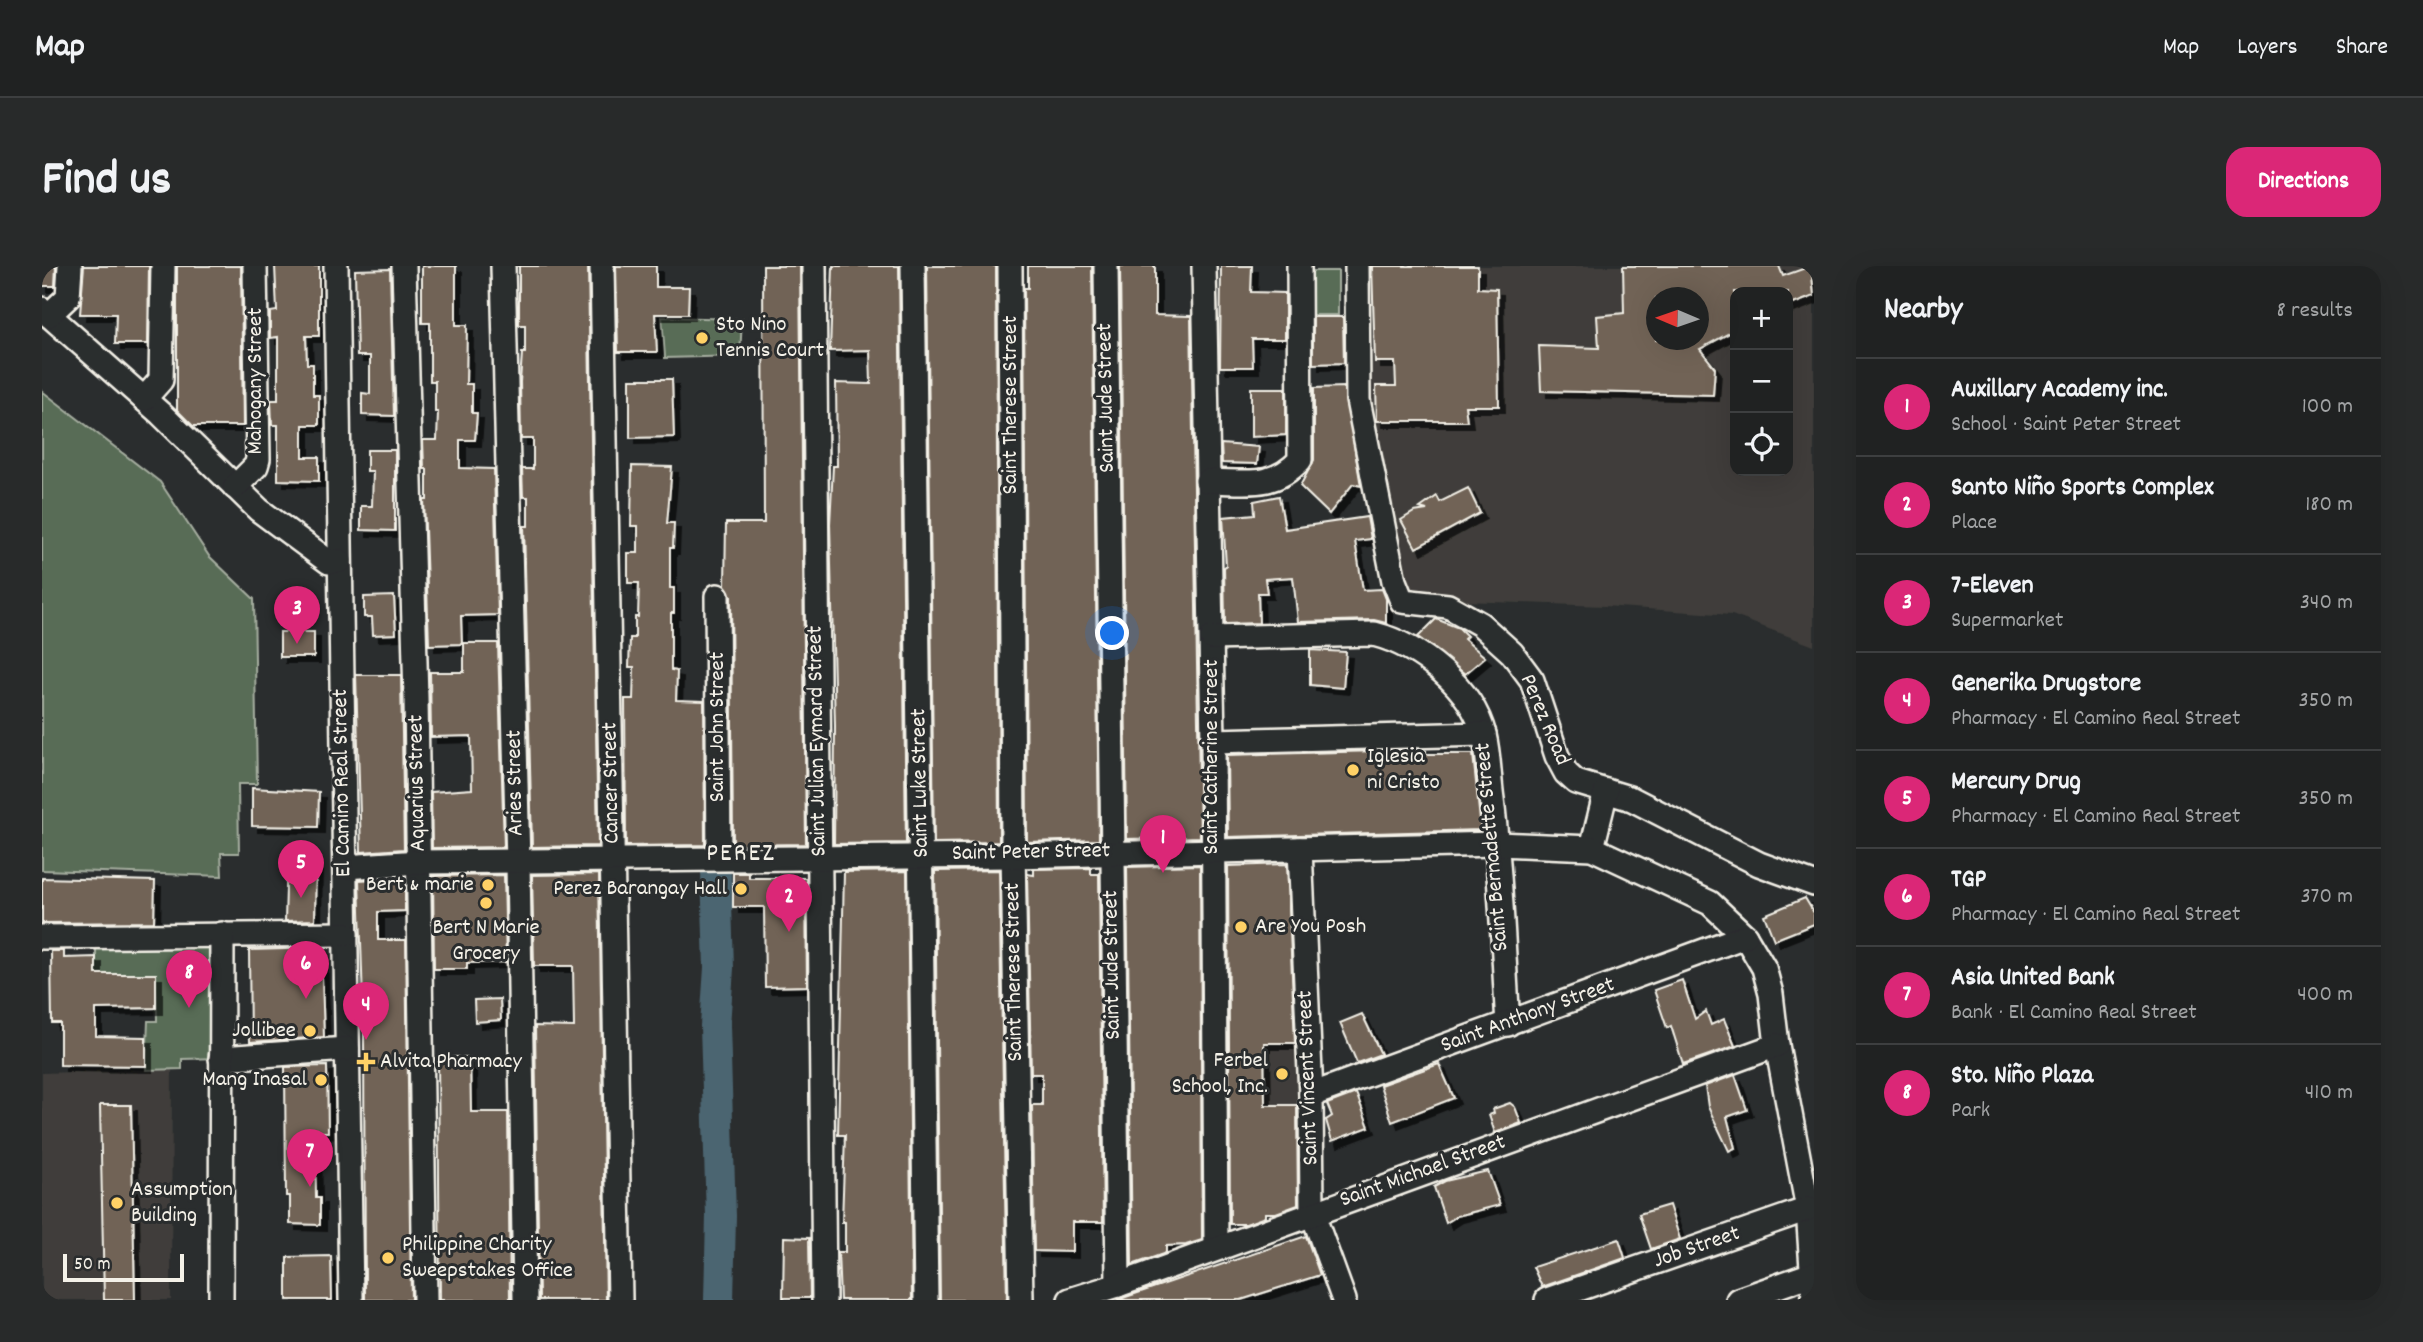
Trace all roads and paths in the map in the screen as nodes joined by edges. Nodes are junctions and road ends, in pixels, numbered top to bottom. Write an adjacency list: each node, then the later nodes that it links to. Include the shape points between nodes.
1 (70, 266): 15 (street, via 68,297)
2 (163, 266): 16 (street, via 161,380)
3 (255, 266): 18 (street, Mahogany Street, via 258,459)
4 (336, 266): 19 (street, El Camino Real Street)
5 (404, 266): 35 (street, Aquarius Street)
6 (503, 266): 36 (street, Aries Street)
7 (602, 266): 34 (street, Cancer Street)
8 (814, 266): 33 (street, Saint Julian Eymard Street)
9 (913, 266): 30 (street, Saint Luke Street)
10 (1010, 266): 31 (street, Saint Therese Street)
11 (1106, 266): 28 (street, Saint Jude Street)
12 (1204, 266): 17 (street, Saint Catherine Street)
13 (1299, 266): 17 (street, via 1300,460 1286,475 1270,481)
14 (1357, 266): 24 (street, Perez Road, via 1358,400 1394,581 1402,601 1448,606 1480,624 1512,653 1532,680 1566,773 1576,782)
15 (45, 312): 16 (street)
16 (144, 399): 18 (street)
17 (1207, 481): 21 (street, Saint Catherine Street)
18 (235, 487): 19 (street, via 329,562)
19 (340, 561): 37 (street, El Camino Real Street)
20 (717, 596): 32 (street, Saint John Street)
21 (1212, 638): 22 (street, Saint Bernadette Street, via 1374,634 1393,639 1441,671 1471,705); 23 (street, Saint Catherine Street)
22 (1484, 734): 23 (street); 25 (street, Saint Bernadette Street)
23 (1213, 741): 29 (street, Saint Catherine Street)
24 (1606, 790): 26 (street); 38 (street, Perez Road, via 1759,864)
25 (1497, 844): 26 (street, Saint Peter Street); 27 (street, Saint Peter Street); 43 (street, Saint Bernadette Street)
26 (1592, 848): 41 (street, Saint Peter Street, via 1710,903)
27 (1300, 849): 29 (street, Saint Peter Street); 47 (street, Saint Vincent Street)
28 (1112, 852): 29 (street, Saint Peter Street); 31 (street, Saint Peter Street); 52 (street, Saint Jude Street)
29 (1213, 852): 50 (street, Saint Catherine Street)
30 (922, 855): 31 (street, Saint Peter Street); 33 (street, Saint Peter Street); 60 (street, Saint Luke Street)
31 (1013, 856): 61 (street, Saint Therese Street)
32 (719, 858): 33 (street, Saint Peter Street); 34 (street, Saint Peter Street)
33 (819, 858): 59 (street, Saint Julian Eymard Street)
34 (614, 861): 36 (street, Saint Peter Street); 58 (street, Cancer Street)
35 (419, 862): 36 (street, Saint Peter Street); 37 (street, Saint Peter Street); 56 (street, Aquarius Street)
36 (519, 863): 57 (street, Aries Street)
37 (345, 867): 40 (street, El Camino Real Street)
38 (1814, 884)
39 (222, 934): 40 (street); 42 (street); 46 (street)
40 (346, 934): 45 (street, El Camino Real Street)
41 (1745, 936): 43 (street, Saint Anthony Street); 44 (street, Saint Peter Street, via 1764,968)
42 (42, 937)
43 (1508, 1024): 47 (street, Saint Anthony Street)
44 (1777, 1045): 48 (street, Saint Peter Street); 49 (street, Saint Michael Street)
45 (347, 1049): 46 (street); 55 (street, El Camino Real Street)
46 (221, 1058): 54 (street)
47 (1311, 1095): 49 (street, Saint Vincent Street)
48 (1808, 1209): 51 (street, Saint Peter Street); 64 (street, Job Street)
49 (1312, 1212): 50 (street, Saint Michael Street); 63 (street, Saint Vincent Street)
50 (1216, 1248): 52 (street, Saint Michael Street)
51 (1812, 1274): 53 (street, Saint Peter Street); 65 (street)
52 (1118, 1285): 62 (street, Saint Michael Street)
53 (1814, 1298)
54 (221, 1300)
55 (351, 1300)
56 (425, 1300)
57 (525, 1300)
58 (620, 1300)
59 (824, 1300)
60 (926, 1300)
61 (1021, 1300)
62 (1070, 1300)
63 (1344, 1300)
64 (1547, 1300)
65 (1738, 1300)

